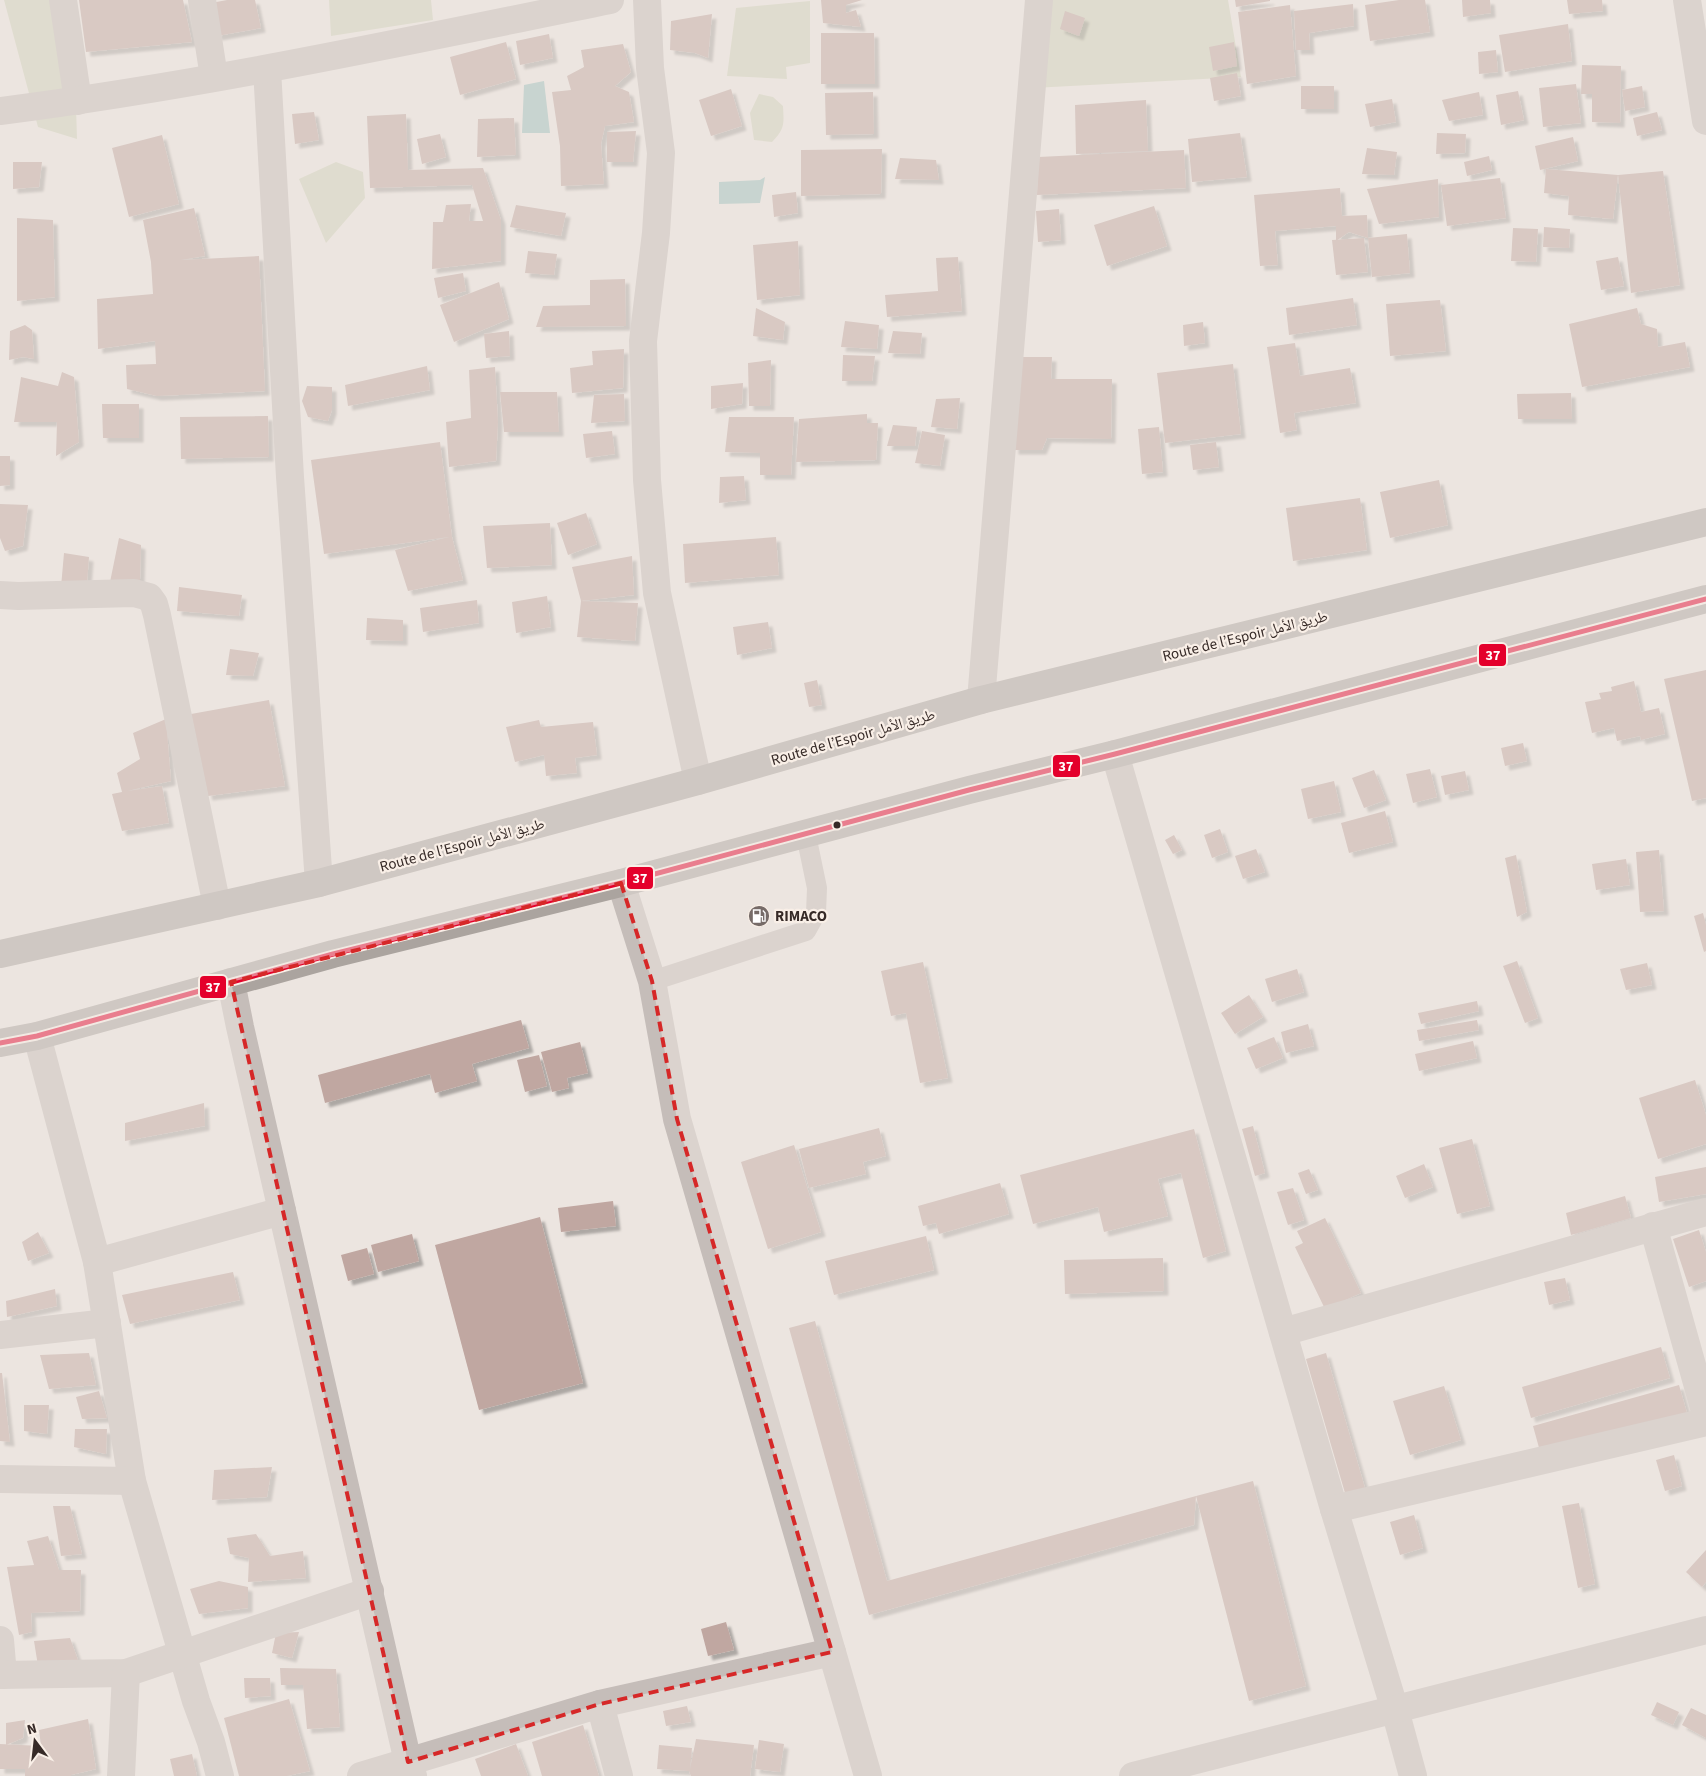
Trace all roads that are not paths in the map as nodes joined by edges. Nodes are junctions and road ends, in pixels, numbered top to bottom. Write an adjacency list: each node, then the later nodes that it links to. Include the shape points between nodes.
1 (63, 0): 9 (street)
2 (202, 0): 8 (street)
3 (610, 0): 7 (street)
4 (647, 0): 17 (street, via 651,76 661,153 656,233 643,341 648,480 657,593)
5 (1039, 0): 15 (street)
6 (1687, 0): 11 (street)
7 (266, 69): 8 (street); 19 (street, via 290,477)
8 (214, 77): 9 (street)
9 (78, 101): 10 (street)
10 (0, 111)
11 (1706, 121)
12 (1706, 522): 15 (highway, Route de l’Espoir طريق الأمل)
13 (0, 595): 21 (street, via 134,593 149,597 154,604)
14 (1706, 599): 16 (highway)
15 (981, 700): 17 (highway, Route de l’Espoir طريق الأمل)
16 (1115, 754): 18 (highway); 32 (street)
17 (698, 781): 19 (highway, Route de l’Espoir طريق الأمل)
18 (806, 835): 20 (highway); 23 (lane, via 817,888 816,913 806,931)
19 (319, 883): 21 (highway, Route de l’Espoir طريق الأمل)
20 (621, 883): 23 (street); 24 (highway)
21 (217, 906): 22 (highway, Route de l’Espoir طريق الأمل)
22 (0, 954)
23 (652, 981): 42 (street, via 677,1119)
24 (231, 982): 25 (highway); 27 (street)
25 (37, 1036): 26 (highway); 30 (street)
26 (0, 1042)
27 (282, 1211): 30 (street); 39 (street)
28 (1706, 1212): 29 (street)
29 (1653, 1226): 32 (street); 34 (street)
30 (97, 1262): 31 (street)
31 (107, 1323): 33 (street); 37 (street)
32 (1283, 1332): 38 (street)
33 (0, 1335)
34 (1706, 1415)
35 (1706, 1422): 38 (street)
36 (0, 1478): 37 (street)
37 (132, 1482): 43 (street)
38 (1334, 1509): 47 (street)
39 (370, 1591): 43 (street); 48 (street)
40 (1706, 1630): 47 (street)
41 (0, 1640): 45 (street)
42 (832, 1652): 46 (street); 53 (street)
43 (182, 1654): 44 (street); 50 (street)
44 (126, 1674): 45 (street); 49 (street)
45 (2, 1675)
46 (600, 1704): 48 (street); 52 (street)
47 (1395, 1710): 54 (street); 55 (street)
48 (411, 1769): 51 (street)
49 (121, 1776)
50 (220, 1776)
51 (361, 1776)
52 (619, 1776)
53 (868, 1776)
54 (1133, 1776)
55 (1413, 1776)

